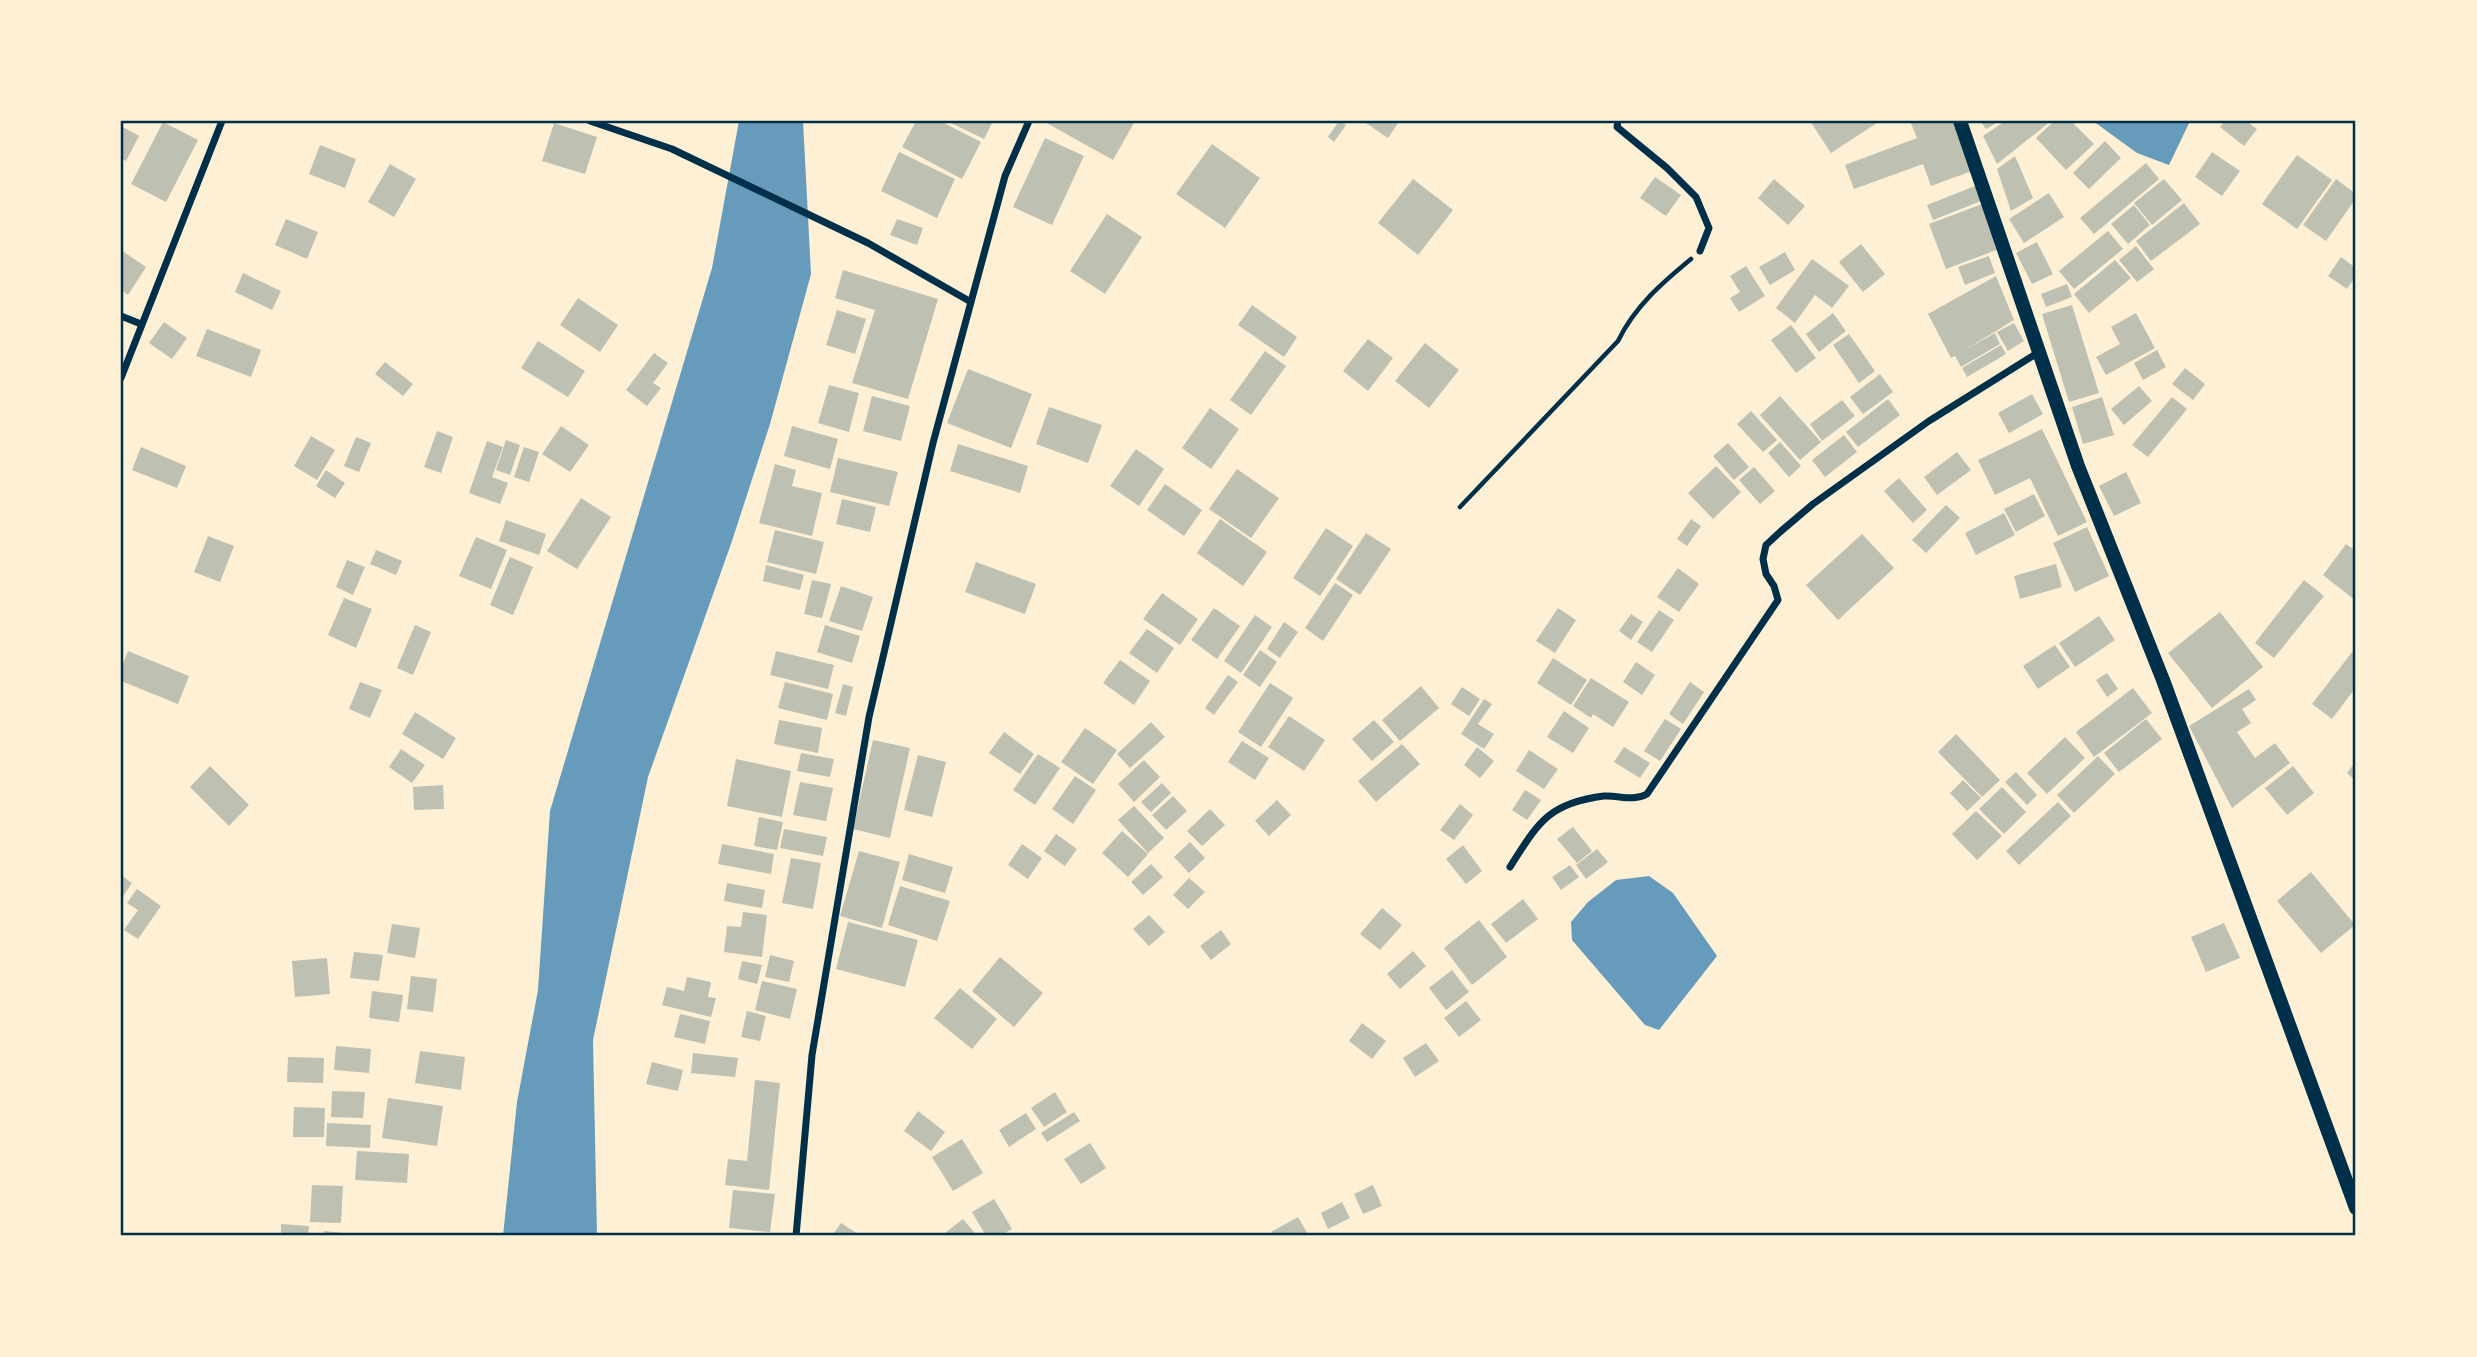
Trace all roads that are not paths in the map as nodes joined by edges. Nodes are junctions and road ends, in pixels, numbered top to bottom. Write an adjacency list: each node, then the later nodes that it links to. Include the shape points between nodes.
1 (222, 121): 9 (street)
2 (590, 121): 7 (street, via 672,149 869,243)
3 (1029, 121): 7 (street, via 1005,176)
4 (1618, 121): 6 (street, via 1617,127 1696,197 1709,228)
5 (1960, 121): 10 (main road)
6 (1700, 251)
7 (971, 302): 14 (street, via 869,717 812,1055)
8 (121, 316): 9 (street)
9 (141, 324): 11 (street)
10 (2039, 352): 12 (street, via 1929,421 1813,504 1766,545 1766,574 1778,600 1647,794 1595,798 1549,813); 13 (main road)
11 (121, 378)
12 (1510, 867)
13 (2356, 1208)
14 (796, 1236)

